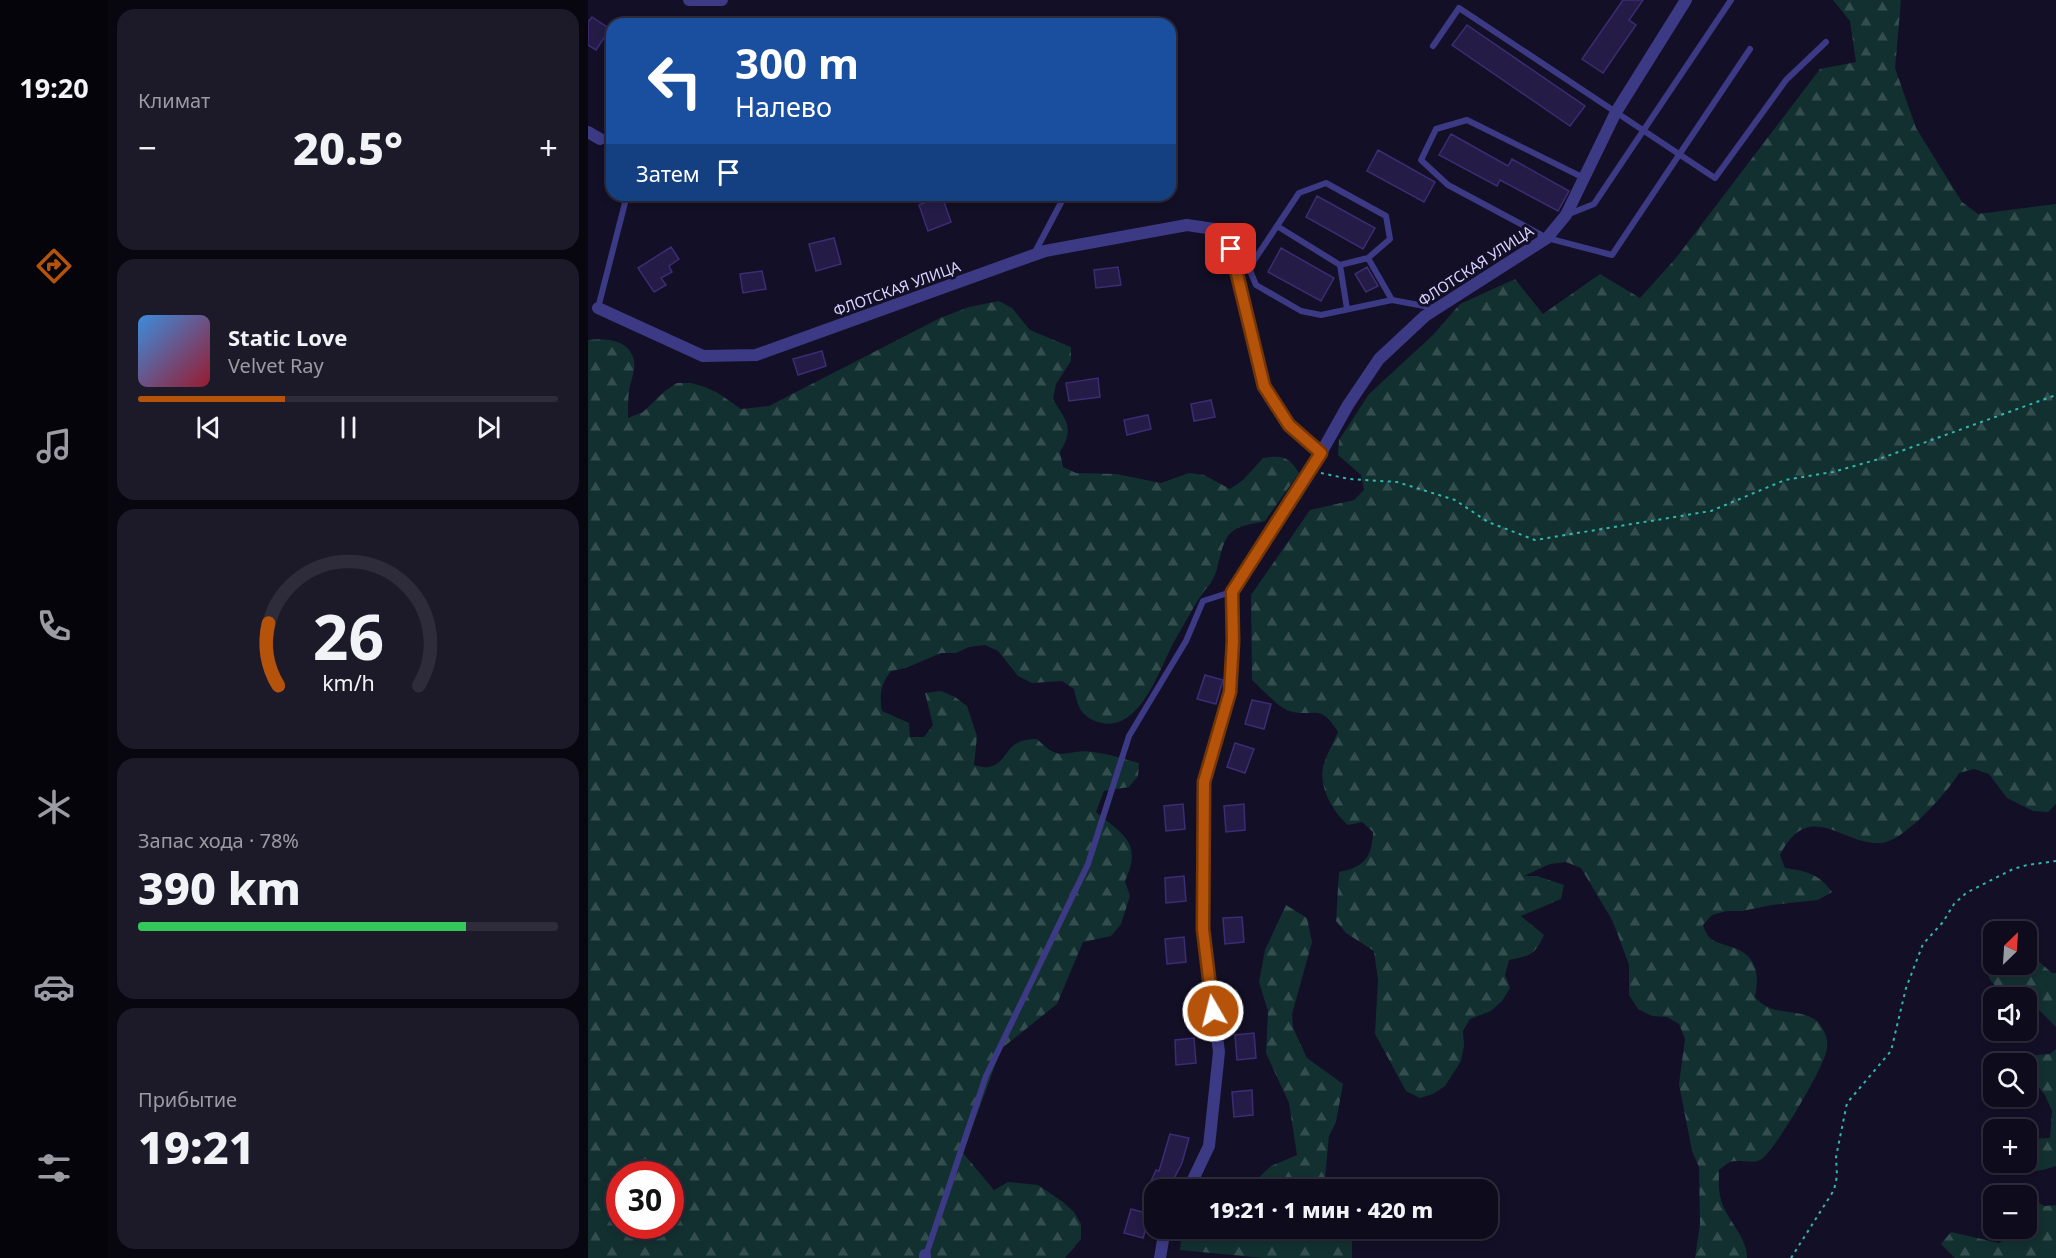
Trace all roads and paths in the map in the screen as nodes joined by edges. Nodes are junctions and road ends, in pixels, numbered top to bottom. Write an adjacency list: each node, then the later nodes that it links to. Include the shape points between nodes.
1 (689, 0): 2 (street)
2 (722, 0)
3 (1686, 0): 8 (street, ФЛОТСКАЯ УЛИЦА)
4 (1731, 0): 9 (lane)
5 (1826, 42): 12 (lane, via 1786,80 1715,178)
6 (1433, 46): 8 (lane, via 1460,8)
7 (1750, 49): 12 (lane)
8 (1616, 112): 9 (lane); 13 (street, ФЛОТСКАЯ УЛИЦА)
9 (1643, 130): 12 (lane); 16 (lane, via 1594,204)
10 (588, 132): 11 (street)
11 (606, 140)
12 (1680, 154): 18 (lane, via 1612,255)
13 (1585, 178): 16 (street, ФЛОТСКАЯ УЛИЦА); 18 (lane, via 1467,120 1436,129 1421,160 1448,185)
14 (625, 201): 23 (lane)
15 (1062, 201): 19 (lane)
16 (1566, 215): 18 (street, ФЛОТСКАЯ УЛИЦА)
17 (1277, 226): 20 (lane, via 1299,193 1326,183 1386,216 1390,239); 21 (lane); 25 (lane, via 1249,268 1256,285 1301,312 1321,315)
18 (1547, 238): 24 (street, ФЛОТСКАЯ УЛИЦА)
19 (1034, 256): 23 (street, ФЛОТСКАЯ УЛИЦА, via 756,355 703,356); 27 (street, ФЛОТСКАЯ УЛИЦА, via 1187,225 1214,229 1231,249 1264,386 1289,425)
20 (1368, 258): 21 (lane); 22 (lane)
21 (1340, 265): 25 (lane)
22 (1392, 300): 24 (lane); 25 (lane)
23 (598, 308)
24 (1437, 308): 27 (street, ФЛОТСКАЯ УЛИЦА, via 1379,360)
25 (1347, 309)
26 (2056, 395): 28 (path, via 1879,459 1785,480 1711,511 1535,540 1488,522 1455,500 1397,482)
27 (1321, 453): 28 (street, ФЛОТСКАЯ УЛИЦА)
28 (1310, 470): 29 (street, ФЛОТСКАЯ УЛИЦА)
29 (1232, 592): 31 (street, via 1230,692 1204,782 1203,929 1219,1052 1209,1146); 33 (lane, via 1203,601 1186,641 1129,736 1088,864 986,1076)
30 (2056, 861): 35 (path, via 2013,869 1966,893 1923,944 1906,988 1891,1050 1847,1103 1843,1114 1834,1190)
31 (1193, 1179)
32 (1162, 1239): 34 (street)
33 (925, 1257)
34 (1160, 1258)
35 (1791, 1258)

